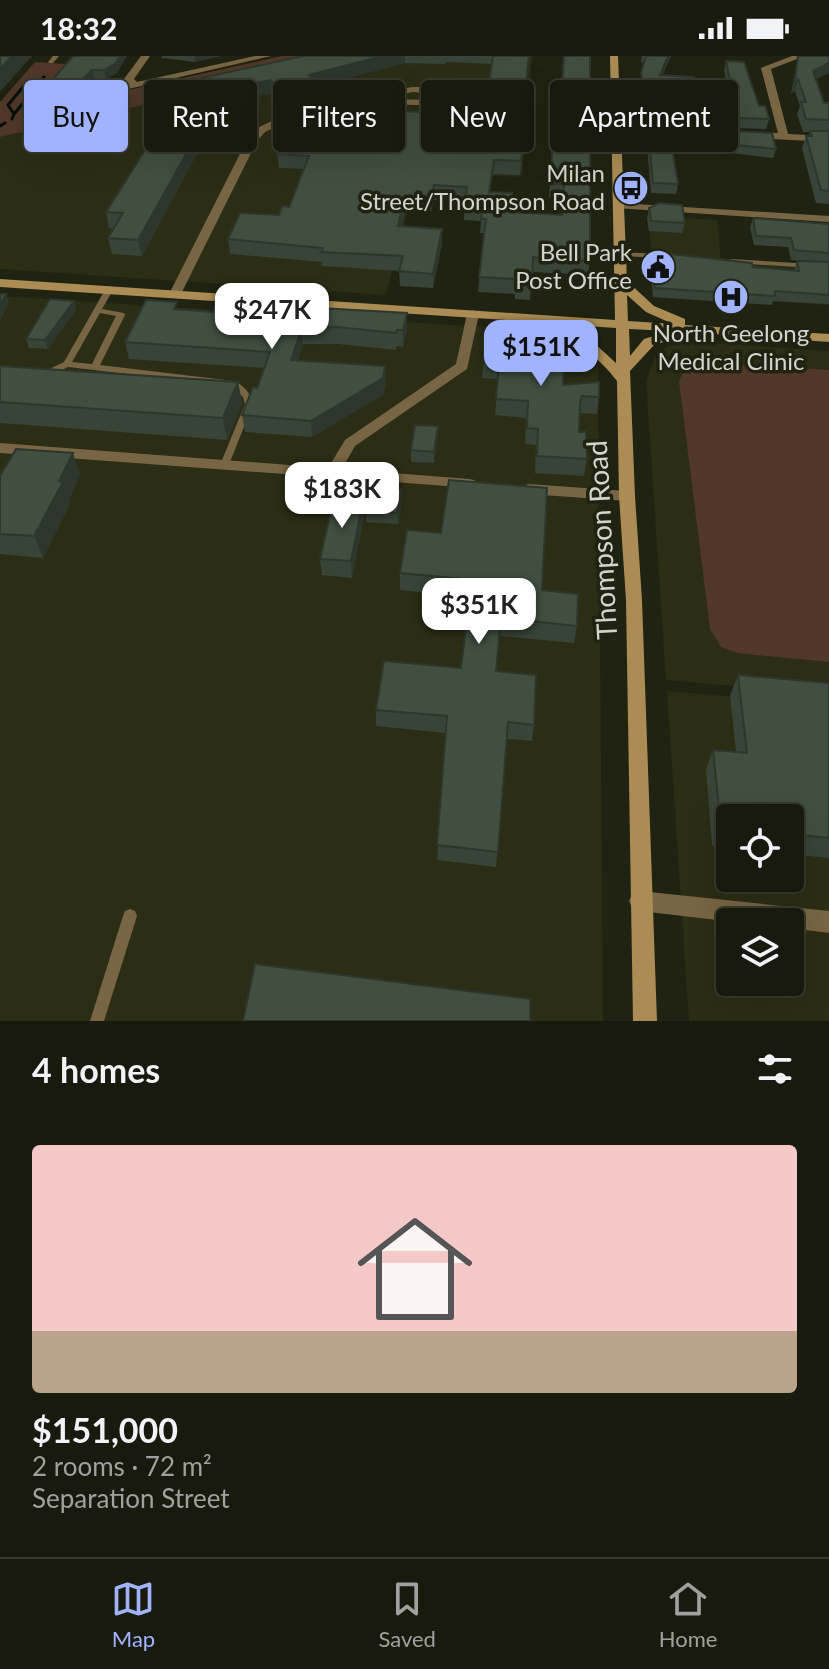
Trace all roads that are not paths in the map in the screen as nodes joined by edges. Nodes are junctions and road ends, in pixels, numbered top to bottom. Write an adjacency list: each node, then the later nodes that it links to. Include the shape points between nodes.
1 (56, 56): 6 (lane)
2 (146, 56): 8 (street, via 129,79)
3 (267, 56): 8 (street)
4 (614, 56): 7 (main road, Thompson Road)
5 (801, 56): 13 (street, via 766,68)
6 (51, 62)
7 (615, 80)
8 (134, 85): 9 (street)
9 (128, 86)
10 (358, 101): 10 (street, via 401,90 449,94 443,103)
11 (273, 125): 25 (street, via 256,134)
12 (738, 135): 13 (street)
13 (784, 137): 14 (street)
14 (829, 139)
15 (617, 152): 16 (main road, Thompson Road)
16 (619, 206): 17 (street); 18 (main road, Thompson Road)
17 (829, 219)
18 (621, 254): 19 (lane); 23 (main road, Thompson Road)
19 (671, 257)
20 (717, 260): 21 (lane)
21 (829, 267)
22 (0, 283): 24 (main road)
23 (622, 283): 29 (main road, Thompson Road); 30 (main road, via 655,312)
24 (109, 290): 25 (main road); 26 (lane)
25 (175, 294): 27 (main road)
26 (98, 310): 32 (lane); 33 (lane, via 121,315)
27 (473, 314): 28 (main road); 38 (street, via 462,366 350,443)
28 (529, 318): 29 (main road); 35 (main road, via 589,344)
29 (623, 324): 30 (main road); 35 (main road, Thompson Road)
30 (709, 330): 31 (main road); 35 (main road, via 652,340 636,353)
31 (829, 338)
32 (67, 364): 33 (lane); 34 (lane, via 52,373)
33 (94, 368): 37 (lane, via 234,384 249,404)
34 (31, 374)
35 (624, 376): 39 (main road, Thompson Road)
36 (0, 448): 37 (street)
37 (225, 465): 38 (street)
38 (332, 473): 39 (street)
39 (627, 496): 40 (main road, Thompson Road)
40 (640, 901): 42 (street); 44 (main road, Thompson Road)
41 (130, 916): 43 (lane)
42 (829, 922)
43 (97, 1021)
44 (645, 1021)

